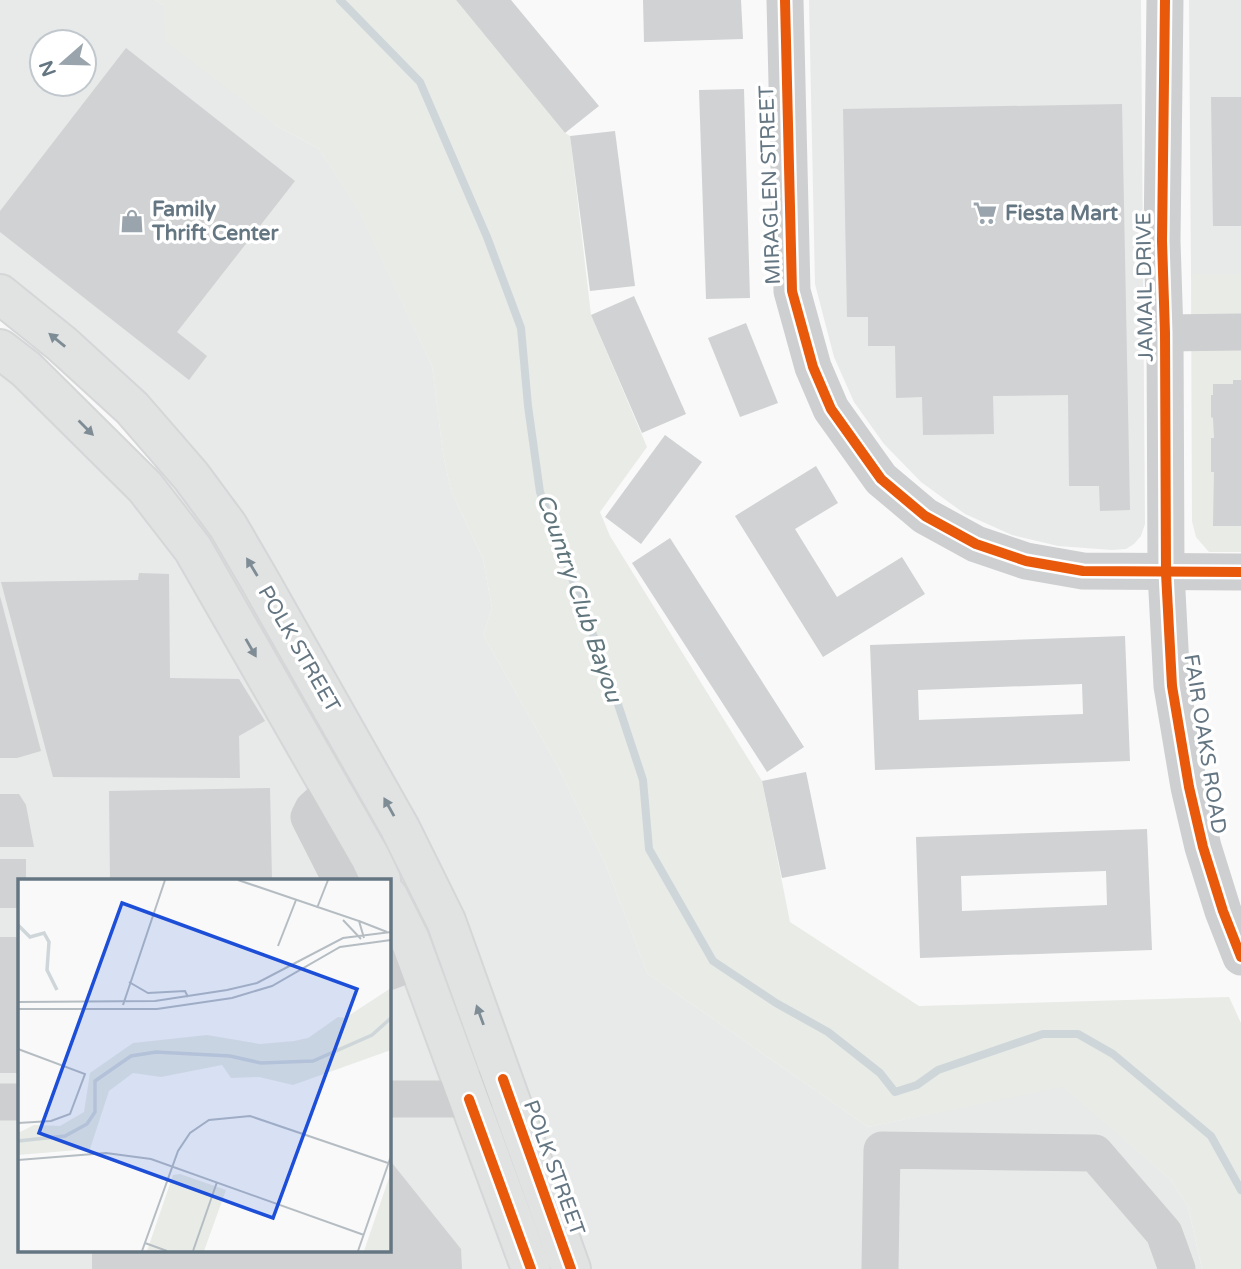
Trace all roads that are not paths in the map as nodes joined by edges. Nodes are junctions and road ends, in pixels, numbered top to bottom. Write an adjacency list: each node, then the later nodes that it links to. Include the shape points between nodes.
1 (785, 0): 10 (street, MIRAGLEN STREET, via 792,291 813,367 831,408 881,478 925,516 976,544 1026,561 1083,570)
2 (1165, 0): 5 (street, JAMAIL DRIVE)
3 (0, 295): 7 (main road, POLK STREET, one-way to 3)
4 (1241, 331): 5 (street)
5 (1165, 333): 10 (street, JAMAIL DRIVE)
6 (0, 349): 8 (main road, POLK STREET)
7 (84, 364): 8 (main road); 17 (main road, POLK STREET, one-way to 7, via 446,921 400,828 228,526 132,408)
8 (58, 400): 11 (main road, POLK STREET, one-way to 11, via 145,487 193,549)
9 (1241, 572): 10 (street, MIRAGLEN STREET)
10 (1166, 573): 15 (street, FAIR OAKS ROAD, via 1172,686 1189,788 1203,847)
11 (333, 791): 12 (street, via 309,817); 13 (main road, POLK STREET)
12 (340, 879)
13 (380, 879)
14 (391, 909): 16 (main road)
15 (1241, 957)
16 (403, 966): 18 (main road)
17 (503, 1079): 18 (street); 23 (main road, POLK STREET)
18 (469, 1098): 19 (street); 22 (main road)
19 (390, 1099)
20 (0, 1102): 21 (street)
21 (18, 1102)
22 (531, 1269)
23 (571, 1269)
24 (880, 1269): 25 (street, via 882,1150 1095,1153 1164,1233)
25 (1177, 1269)

